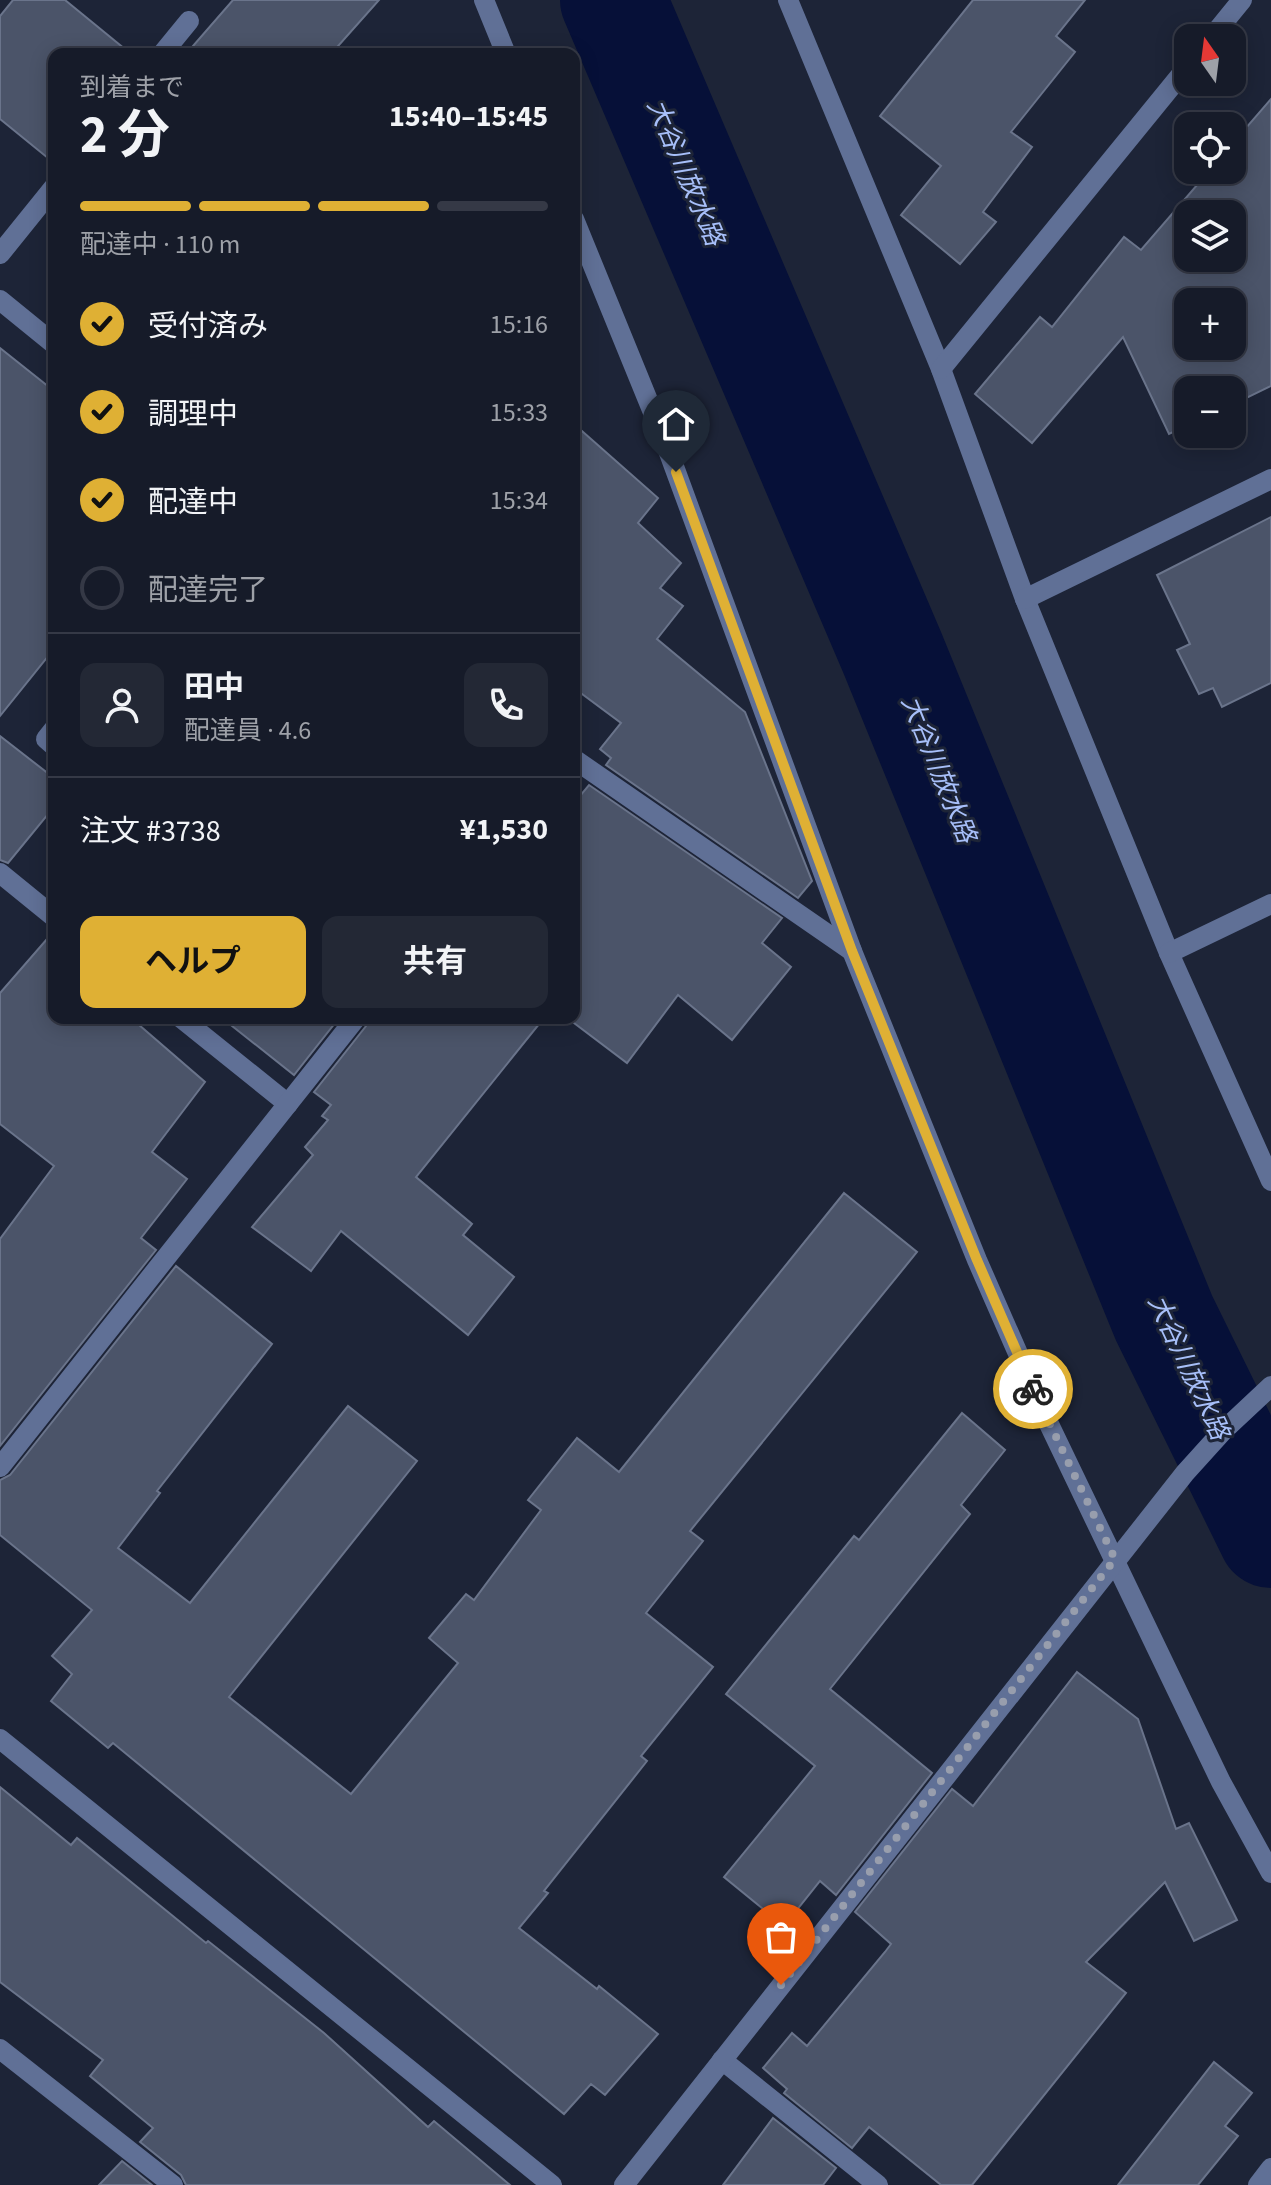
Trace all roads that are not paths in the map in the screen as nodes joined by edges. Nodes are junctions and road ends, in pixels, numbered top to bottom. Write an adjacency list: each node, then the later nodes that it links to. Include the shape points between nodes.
1 (484, 0): 7 (street)
2 (788, 0): 14 (street)
3 (1242, 0): 5 (street)
4 (189, 21): 6 (street)
5 (1222, 24)
6 (167, 48)
7 (504, 48)
8 (1174, 83): 14 (street)
9 (48, 194): 11 (street)
10 (580, 234): 21 (street, via 665,442)
11 (0, 254)
12 (0, 300): 13 (street)
13 (48, 339)
14 (941, 369): 16 (street)
15 (1271, 479): 16 (street)
16 (1025, 599): 22 (street)
17 (580, 763): 21 (street)
18 (0, 873): 20 (street)
19 (1271, 904): 22 (street)
20 (48, 912)
21 (852, 951): 29 (street, via 983,1273)
22 (1169, 953): 26 (street)
23 (188, 1024): 25 (street)
24 (351, 1024): 25 (street)
25 (288, 1104): 28 (street)
26 (1271, 1181)
27 (1271, 1386): 29 (street, via 1185,1473)
28 (1, 1462)
29 (1115, 1559): 31 (street, via 1221,1782); 33 (street)
30 (0, 1739): 36 (street)
31 (1271, 1873)
32 (0, 2049): 35 (street)
33 (722, 2060): 37 (street); 38 (street)
34 (1271, 2168): 39 (street)
35 (173, 2185)
36 (552, 2185)
37 (624, 2185)
38 (878, 2185)
39 (1258, 2185)

